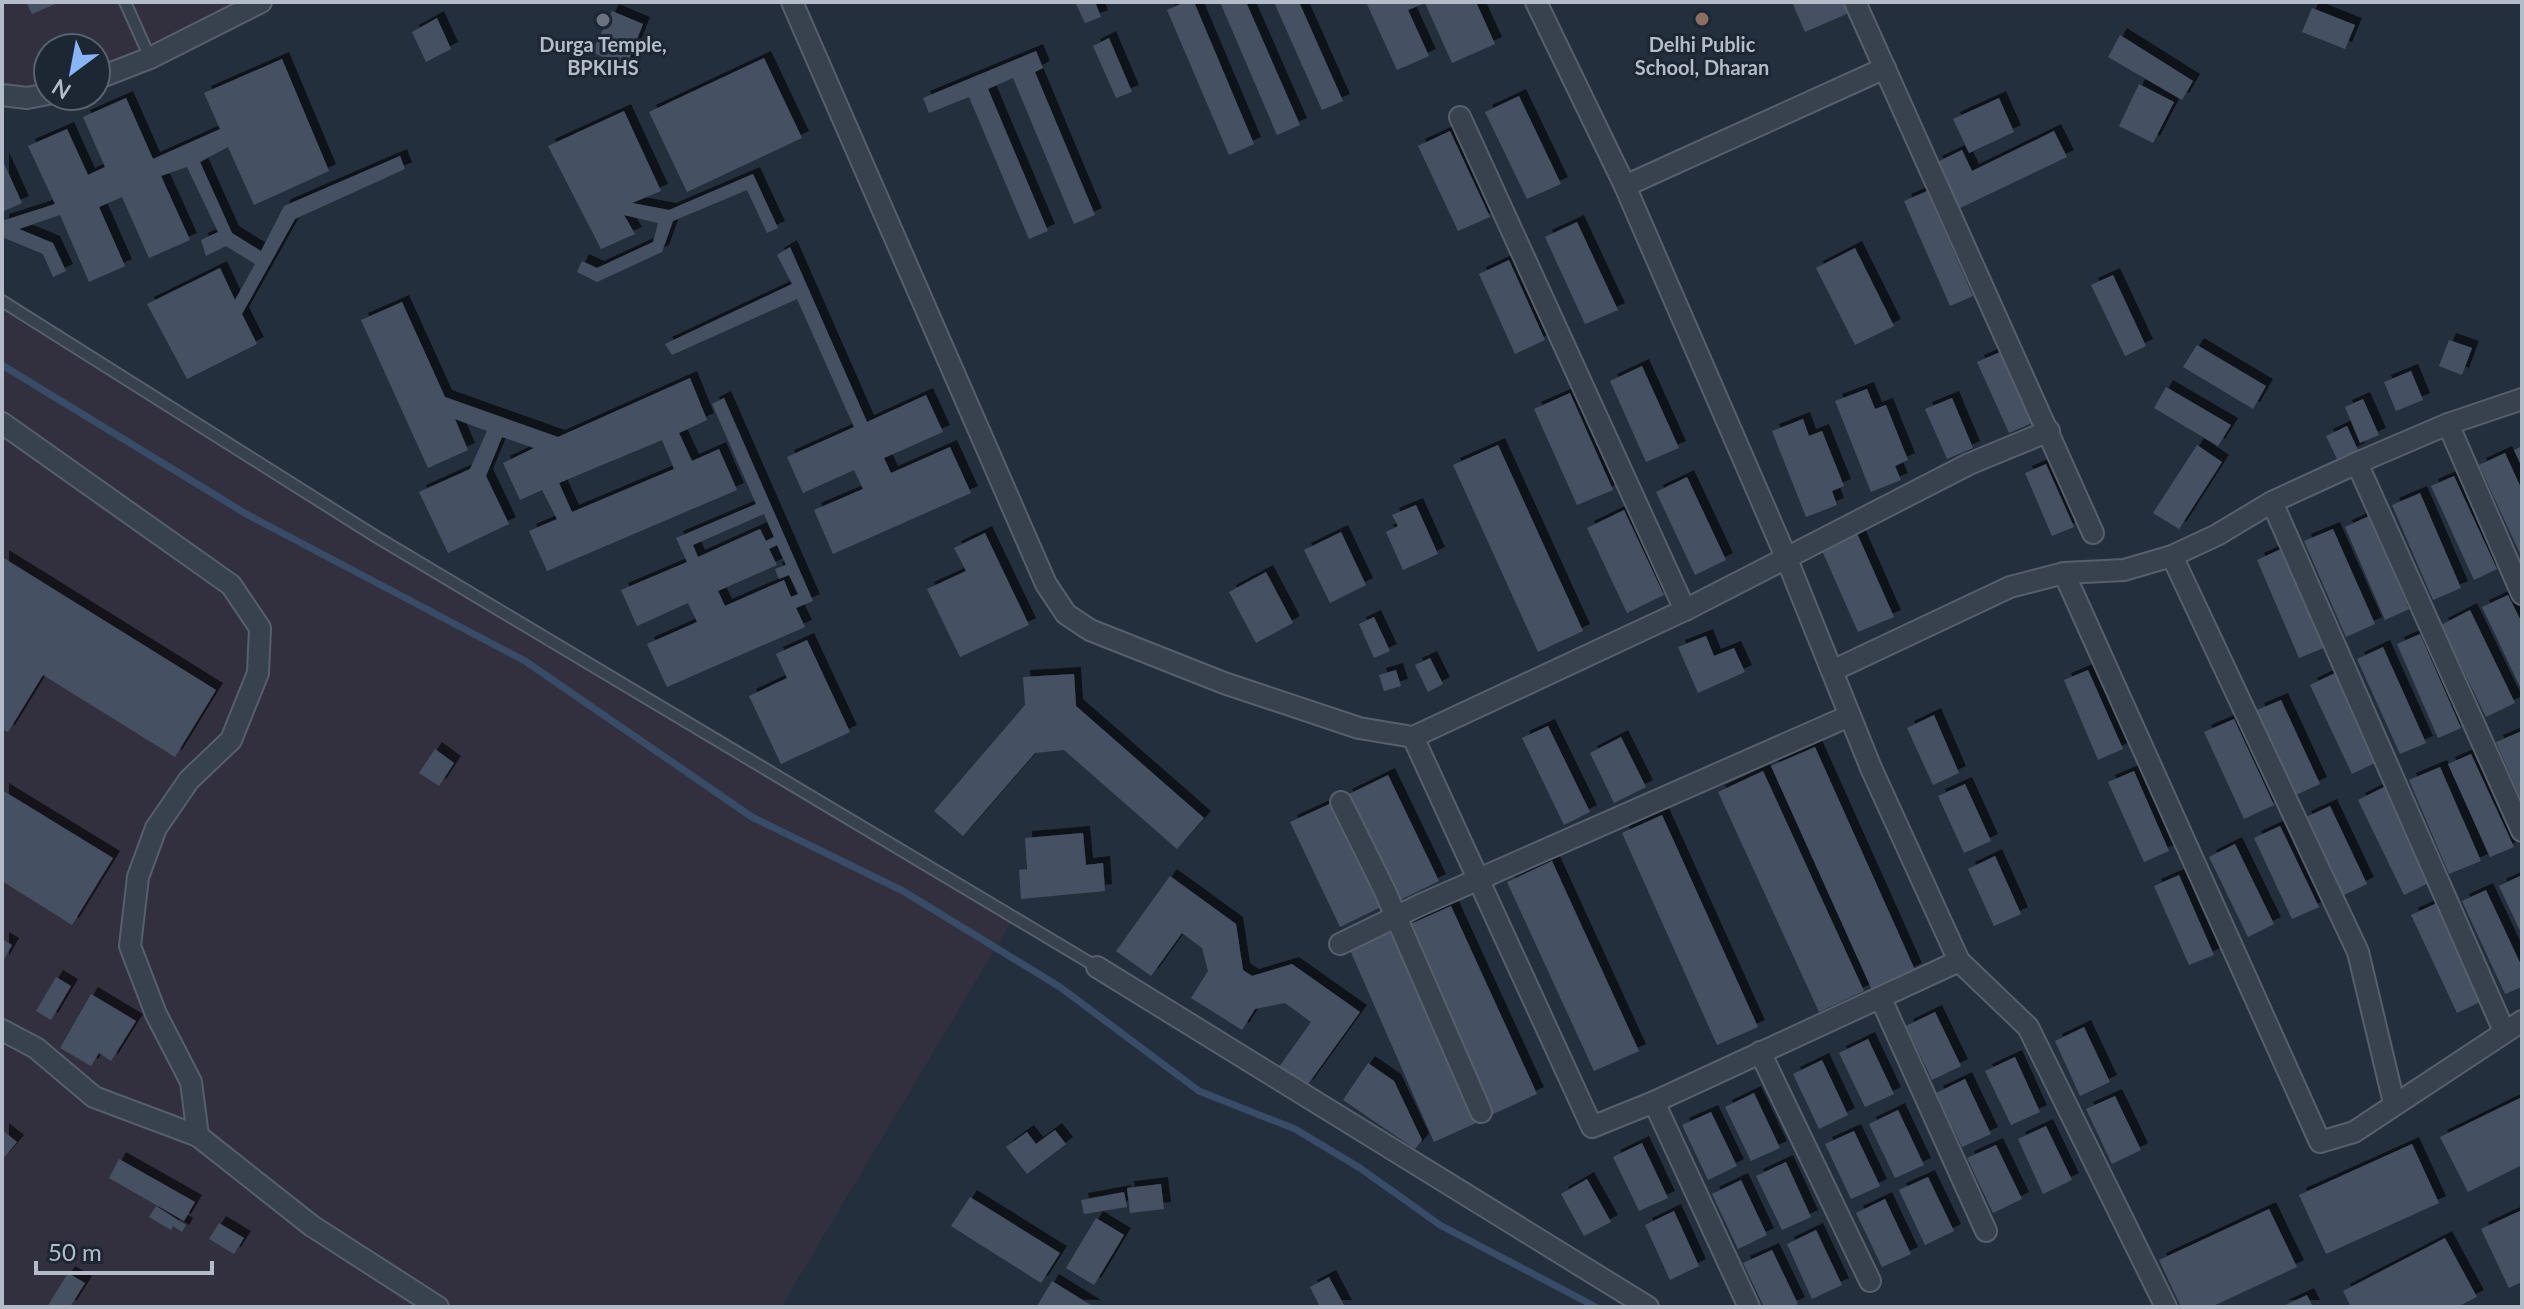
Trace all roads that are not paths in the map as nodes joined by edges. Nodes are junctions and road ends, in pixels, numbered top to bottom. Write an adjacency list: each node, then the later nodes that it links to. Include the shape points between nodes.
1 (125, 2): 6 (lane)
2 (261, 2): 6 (street)
3 (792, 2): 28 (street, via 1046,584 1066,614 1090,630 1224,683 1359,728)
4 (1536, 2): 12 (street)
5 (1855, 2): 7 (street)
6 (150, 58): 8 (street)
7 (1885, 68): 12 (street); 17 (street)
8 (112, 73)
9 (2, 95): 10 (street)
10 (32, 97)
11 (1460, 117): 25 (street)
12 (1625, 186): 22 (street)
13 (2, 301): 35 (lane, via 375,536)
14 (2522, 399): 16 (street)
15 (2, 423): 43 (street, via 231,585 260,628 258,673 231,740 189,780 156,828 138,877 130,946 156,1014 191,1082)
16 (2448, 424): 18 (street); 24 (street)
17 (2049, 431): 20 (street); 22 (street, via 1969,464)
18 (2357, 463): 19 (street); 30 (street)
19 (2272, 502): 21 (street); 37 (street)
20 (2093, 533)
21 (2172, 556): 23 (street, via 2124,570); 41 (street, via 2358,952)
22 (1786, 557): 25 (street); 26 (street)
23 (2064, 573): 26 (street, via 2010,587); 41 (street, via 2320,1142 2354,1132)
24 (2522, 594)
25 (1685, 610): 28 (street)
26 (1832, 671): 27 (street)
27 (1849, 716): 31 (street); 34 (street)
28 (1413, 737): 31 (street)
29 (1341, 802): 32 (street)
30 (2522, 831)
31 (1480, 878): 32 (street); 40 (street, via 1592,1127)
32 (1394, 918): 33 (street); 42 (street)
33 (1340, 944)
34 (1959, 961): 36 (street); 49 (street, via 2028,1027)
35 (1097, 967): 47 (street)
36 (1881, 999): 39 (street); 44 (street)
37 (2513, 1026): 41 (street)
38 (2, 1030): 43 (street, via 36,1048 94,1097)
39 (1760, 1052): 40 (street); 45 (street)
40 (1654, 1102): 48 (street)
41 (2394, 1103)
42 (1481, 1112)
43 (198, 1136): 46 (street, via 312,1226)
44 (1986, 1231)
45 (1870, 1281)
46 (438, 1307)
47 (1648, 1307)
48 (1749, 1307)
49 (2166, 1307)

